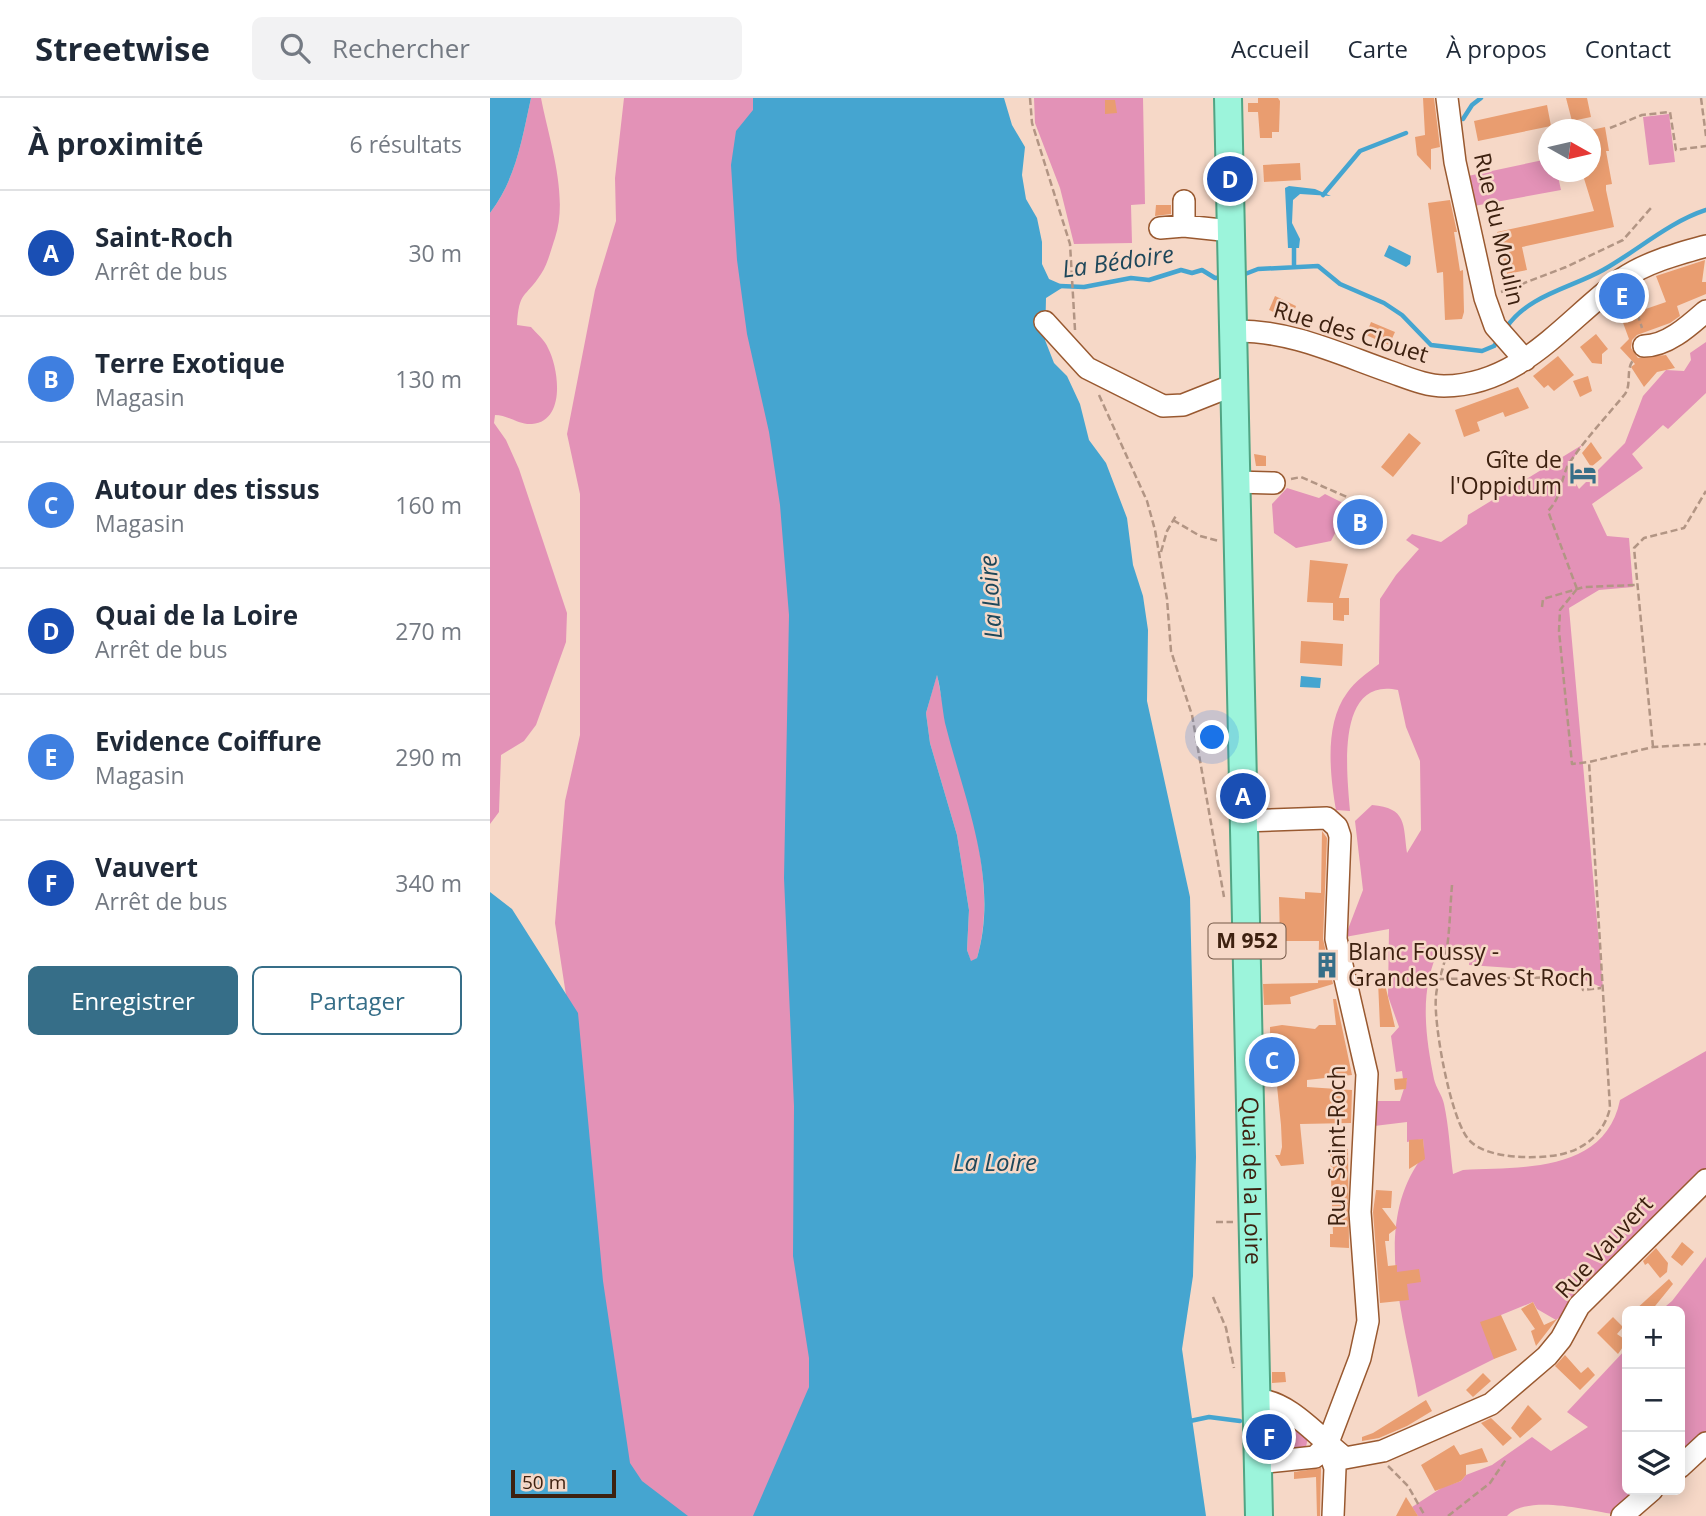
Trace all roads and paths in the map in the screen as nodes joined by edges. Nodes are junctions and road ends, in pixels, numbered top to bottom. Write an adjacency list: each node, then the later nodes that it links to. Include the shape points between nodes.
1 (1030, 98): 16 (path, via 1032,123 1065,221)
2 (1228, 98): 13 (main road, M 952)
3 (1447, 98): 15 (street, Rue du Moulin, via 1455,162)
4 (1701, 98): 6 (path)
5 (1610, 128): 7 (path, via 1670,112 1676,150)
6 (1706, 136)
7 (1706, 146)
8 (1184, 201): 10 (street)
9 (1651, 208): 15 (path, via 1623,240)
10 (1184, 226): 11 (street); 13 (street)
11 (1160, 228)
12 (1706, 246): 14 (street, Rue des Clouet, via 1659,260)
13 (1232, 259): 19 (main road, M 952)
14 (1622, 280): 20 (path, via 1635,303); 21 (street, Rue des Clouet)
15 (1485, 298): 21 (street, Rue du Moulin, via 1502,334)
16 (1074, 301)
17 (1706, 311): 20 (street, via 1681,332)
18 (1045, 322): 22 (street)
19 (1234, 331): 21 (street, Rue des Clouet, via 1296,338 1443,386 1503,373); 23 (main road, M 952)
20 (1644, 346): 33 (path, via 1628,366 1625,394 1570,462 1560,494 1548,511)
21 (1525, 360)
22 (1087, 368): 23 (street, via 1163,407 1183,405); 31 (path, via 1147,500)
23 (1236, 384): 24 (main road, Quai de la Loire / M 952)
24 (1235, 482): 25 (street); 38 (main road, Quai de la Loire / M 952)
25 (1274, 483): 29 (path, via 1301,477 1356,501 1349,517)
26 (1706, 491): 32 (path, via 1684,528 1638,543 1634,556)
27 (1177, 514): 28 (path)
28 (1173, 520): 30 (path); 31 (path)
29 (1357, 521)
30 (1214, 541)
31 (1160, 555): 40 (path, via 1171,651 1192,716)
32 (1637, 584): 33 (path); 36 (path)
33 (1577, 589): 34 (path, via 1543,599); 37 (path, via 1560,610 1559,631 1572,764)
34 (1542, 607)
35 (1706, 744): 36 (path)
36 (1653, 747): 37 (path)
37 (1589, 762): 42 (path)
38 (1243, 821): 47 (main road, Quai de la Loire / M 952); 49 (street, Rue Saint-Roch, via 1327,818 1340,836 1336,939 1367,1074 1360,1212 1368,1321 1360,1358)
39 (1452, 884): 41 (path)
40 (1227, 906)
41 (1440, 979): 42 (path, via 1580,977 1583,990); 42 (path, via 1436,1016 1442,1061 1465,1136 1490,1152 1524,1155 1574,1149 1592,1140 1608,1119)
42 (1603, 988)
43 (1706, 1180): 50 (street, Rue Vauvert, via 1579,1306 1547,1356 1491,1404)
44 (1240, 1222): 45 (path)
45 (1216, 1223)
46 (1213, 1297): 47 (path, via 1226,1328 1239,1386)
47 (1260, 1399): 49 (street, via 1315,1429); 52 (main road, Quai de la Loire / M 952)
48 (1706, 1443): 53 (street)
49 (1328, 1445): 50 (street, Rue Vauvert, via 1345,1458); 52 (street, via 1315,1457); 56 (street, via 1335,1468)
50 (1376, 1453): 57 (path, via 1403,1479)
51 (1507, 1458): 58 (path, via 1490,1483)
52 (1264, 1462): 55 (main road, Quai de la Loire / M 952)
53 (1685, 1462)
54 (1646, 1495): 59 (street)
55 (1259, 1516)
56 (1333, 1516)
57 (1425, 1516)
58 (1448, 1516)
59 (1622, 1516)

